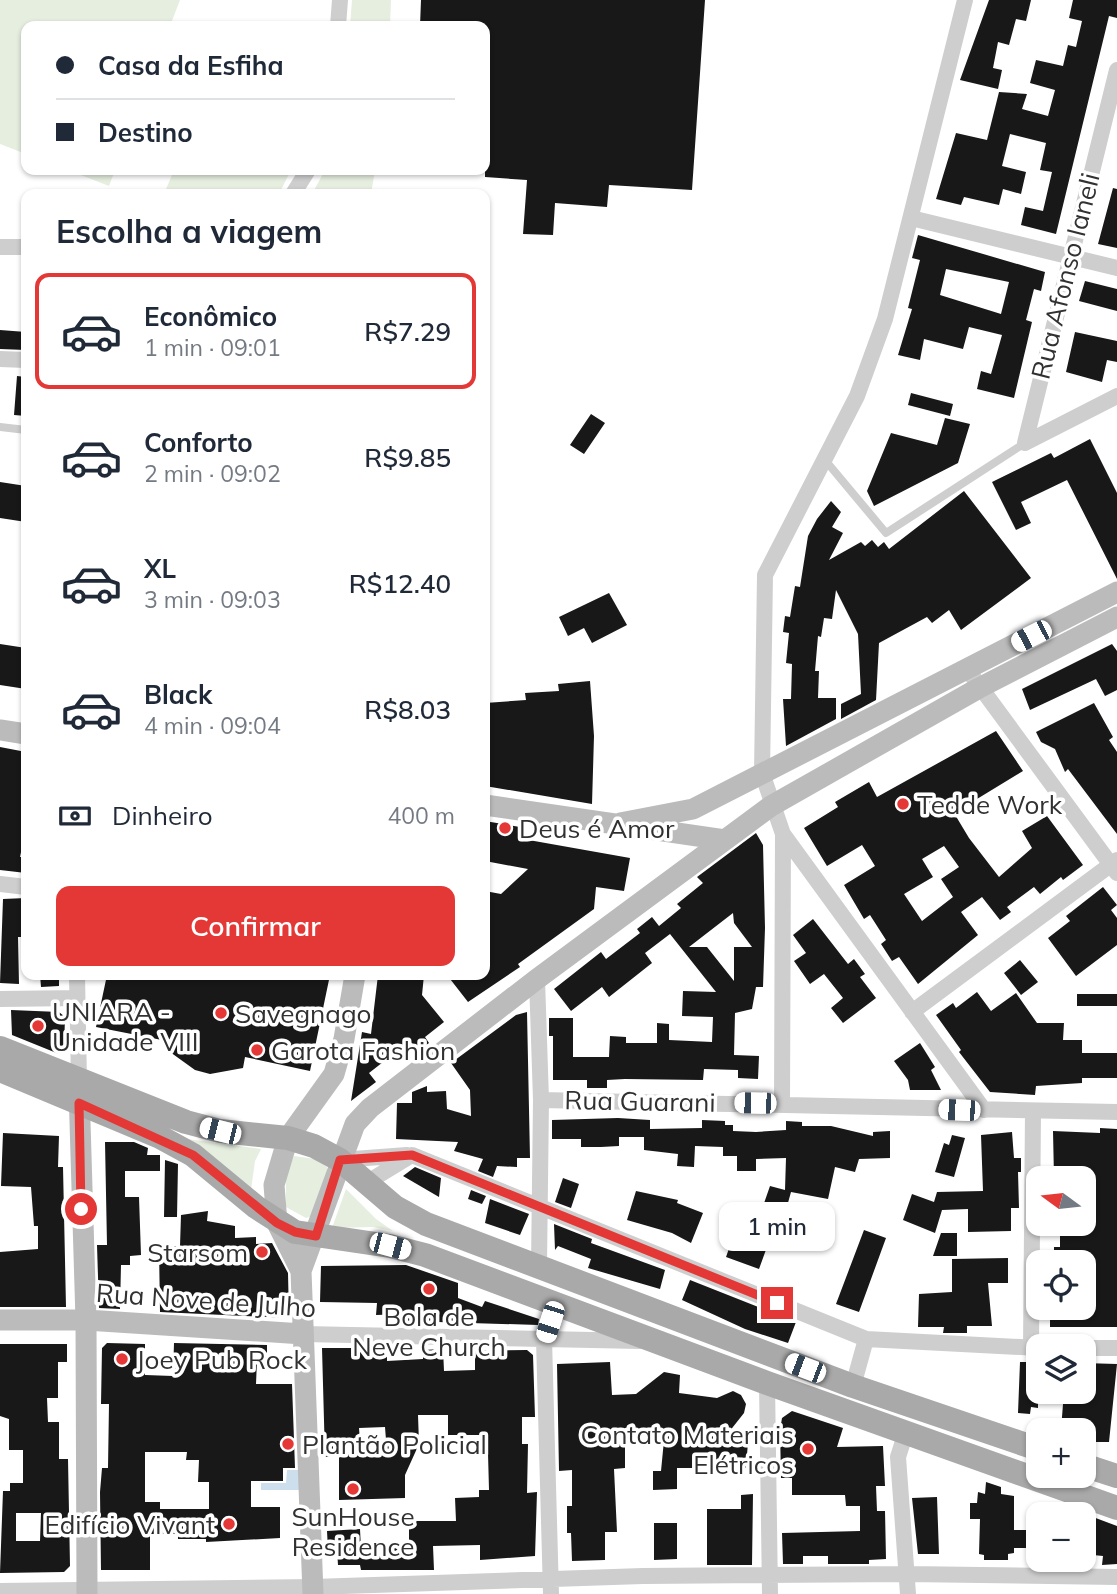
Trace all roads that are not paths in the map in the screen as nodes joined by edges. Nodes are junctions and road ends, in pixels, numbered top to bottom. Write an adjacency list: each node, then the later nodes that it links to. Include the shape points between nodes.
1 (340, 0): 3 (street)
2 (965, 0): 5 (street)
3 (338, 21)
4 (1117, 70): 8 (street, Rua Afonso Ianeli)
5 (911, 218): 8 (street); 16 (street, via 880,332 857,396)
6 (0, 247): 7 (street)
7 (21, 247)
8 (1070, 257): 9 (street); 15 (street, Rua Afonso Ianeli)
9 (1117, 268)
10 (0, 359): 11 (street)
11 (21, 360)
12 (1117, 396): 15 (street)
13 (0, 427): 14 (lane)
14 (21, 429)
15 (1025, 443): 16 (lane, via 886,533)
16 (825, 460): 23 (street, via 765,575)
17 (1117, 592): 19 (street)
18 (1117, 617): 20 (street)
19 (967, 669): 20 (street); 23 (street)
20 (979, 688): 25 (street); 29 (street)
21 (0, 730): 22 (street)
22 (21, 733)
23 (762, 773): 25 (street); 26 (street, via 692,809)
24 (490, 806): 26 (street)
25 (771, 806): 27 (street); 28 (street)
26 (620, 822): 28 (street)
27 (783, 834): 37 (street); 42 (street)
28 (725, 840): 32 (street)
29 (1115, 866): 37 (street)
30 (0, 884): 31 (street)
31 (21, 886)
32 (537, 979): 41 (street); 48 (street, via 370,1108 355,1124)
33 (77, 980): 35 (street)
34 (354, 980): 46 (street, via 334,1074)
35 (77, 998): 36 (street); 40 (street)
36 (0, 999)
37 (912, 1012): 43 (street)
38 (0, 1048): 40 (main road)
39 (0, 1070): 40 (main road)
40 (79, 1093): 46 (main road, via 220,1131); 51 (main road, via 193,1155); 58 (street)
41 (541, 1100): 42 (street, Rua Guarani); 50 (street)
42 (782, 1104): 43 (street, Rua Guarani)
43 (984, 1110): 44 (street, Rua Guarani)
44 (1033, 1111): 45 (street, Rua Guarani); 60 (street)
45 (1117, 1112)
46 (288, 1138): 48 (main road); 51 (street, via 274,1185)
47 (412, 1155): 48 (street); 49 (street); 50 (street)
48 (340, 1160): 49 (main road); 52 (street)
49 (366, 1183): 53 (main road, via 426,1224)
50 (541, 1207): 53 (street); 62 (street)
51 (277, 1223): 52 (main road); 54 (street)
52 (316, 1236): 54 (street); 56 (main road, via 425,1255)
53 (540, 1265): 55 (main road)
54 (301, 1271): 59 (street)
55 (589, 1284): 56 (main road, via 570,1289); 68 (main road)
56 (555, 1305): 61 (street); 63 (main road)
57 (0, 1320): 58 (street, Rua Nove de Julho)
58 (86, 1321): 59 (street, Rua Nove de Julho); 79 (street)
59 (303, 1334): 61 (street, Rua Nove de Julho); 80 (street)
60 (1034, 1334)
61 (544, 1339): 63 (street, Rua Nove de Julho); 77 (street)
62 (866, 1339): 64 (street); 68 (street)
63 (660, 1342): 67 (main road)
64 (1026, 1348)
65 (1096, 1348): 66 (street)
66 (1117, 1348)
67 (767, 1383): 69 (main road); 75 (street)
68 (853, 1386): 70 (main road)
69 (906, 1432): 73 (main road); 74 (street, via 898,1457)
70 (1026, 1445)
71 (1096, 1469): 72 (main road)
72 (1117, 1476)
73 (1117, 1508)
74 (907, 1574): 75 (street); 76 (street); 82 (street)
75 (769, 1575): 77 (street); 81 (street)
76 (1117, 1577)
77 (551, 1587): 80 (street)
78 (0, 1591): 79 (street)
79 (87, 1591): 80 (street)
80 (313, 1591)
81 (770, 1594)
82 (908, 1594)

